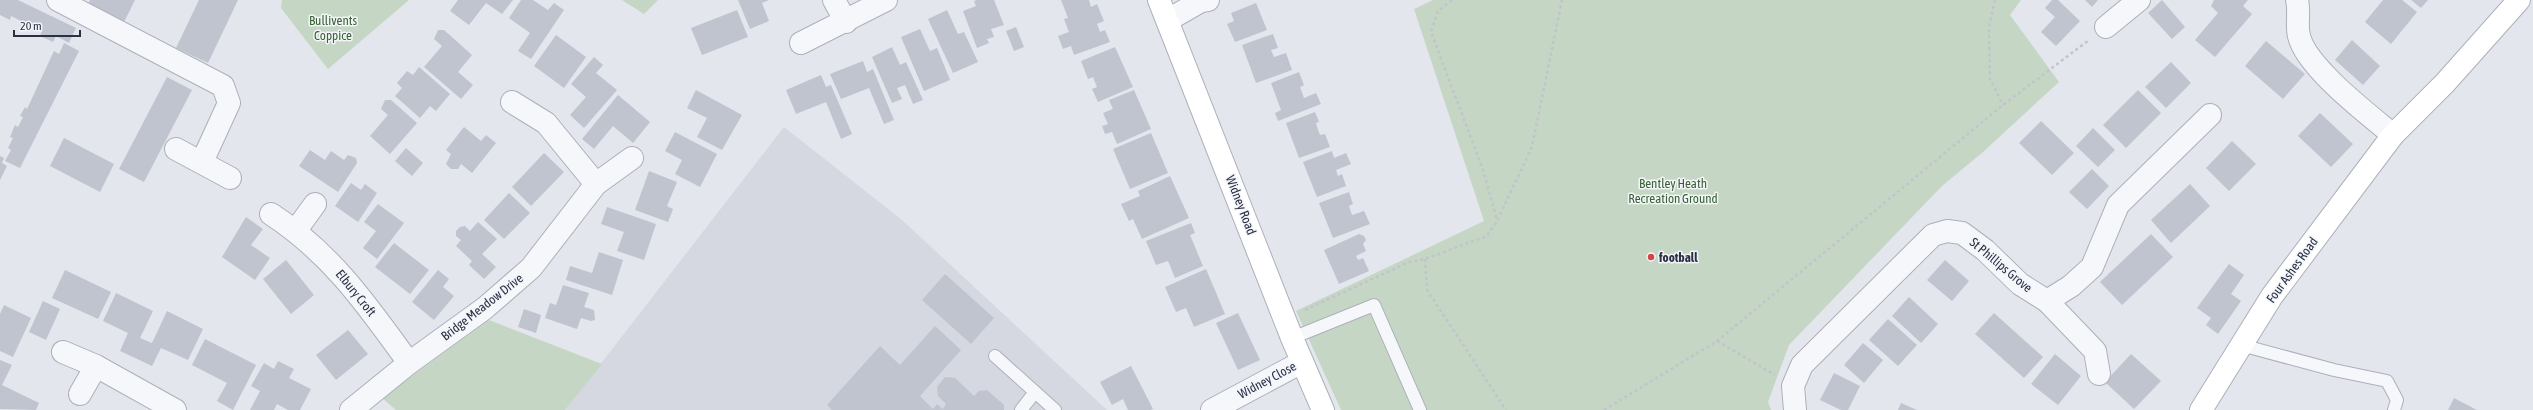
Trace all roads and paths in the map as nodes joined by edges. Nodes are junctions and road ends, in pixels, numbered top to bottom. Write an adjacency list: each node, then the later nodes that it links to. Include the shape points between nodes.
1 (58, 0): 22 (street, via 223,86 229,103)
2 (834, 0): 13 (street)
3 (886, 0): 13 (street)
4 (1159, 0): 12 (street, Widney Road)
5 (1208, 0): 12 (street, via 1201,1)
6 (1452, 0): 27 (path, via 1438,11 1431,32 1483,170)
7 (1562, 0): 27 (path, via 1532,147)
8 (1995, 0): 17 (path, via 1989,27 1990,79)
9 (2139, 0): 14 (street)
10 (2297, 0): 19 (street, via 2299,36 2305,52 2322,72)
11 (2519, 0): 19 (street, Four Ashes Road)
12 (1168, 20): 32 (street, Widney Road)
13 (846, 22): 15 (street)
14 (2106, 27): 17 (path)
15 (801, 43)
16 (512, 102): 24 (street, via 546,123)
17 (2003, 105): 33 (path)
18 (2210, 115): 30 (street, via 2118,205 2092,267 2071,286)
19 (2393, 135): 34 (street, Four Ashes Road, via 2272,296)
20 (176, 149): 22 (street)
21 (632, 158): 24 (street, Bridge Meadow Drive)
22 (202, 162): 23 (street)
23 (230, 178)
24 (596, 184): 38 (street, Bridge Meadow Drive, via 531,268 486,308)
25 (315, 204): 28 (street)
26 (271, 214): 28 (street, Elbury Croft)
27 (1497, 221): 29 (path, via 1486,237)
28 (296, 230): 38 (street, Elbury Croft, via 346,278)
29 (1425, 259): 31 (path, via 1409,262); 51 (path, via 1427,290)
30 (2047, 301): 40 (street, St Phillips Grove, via 2095,351); 41 (street, St Phillips Grove, via 2020,284 1985,250 1962,233 1947,231 1933,235 1802,364)
31 (1300, 312)
32 (1292, 338): 37 (street, Widney Road); 50 (lane, via 1374,305)
33 (1717, 341): 41 (path); 52 (path)
34 (2241, 345): 54 (street, Four Ashes Road); 55 (lane, via 2334,370 2387,381 2397,400)
35 (63, 352): 39 (street)
36 (995, 356): 42 (lane)
37 (1302, 362): 48 (street, Widney Close); 49 (street, Widney Road)
38 (409, 363): 45 (street, Bridge Meadow Drive)
39 (96, 366): 43 (street); 44 (street)
40 (2099, 374)
41 (1793, 386): 53 (street, St Phillips Grove)
42 (1034, 392): 46 (lane); 47 (lane)
43 (80, 394)
44 (175, 410)
45 (351, 410)
46 (1021, 410)
47 (1055, 410)
48 (1212, 410)
49 (1323, 410)
50 (1420, 410)
51 (1506, 410)
52 (1604, 410)
53 (1795, 410)
54 (2201, 410)
55 (2394, 410)

